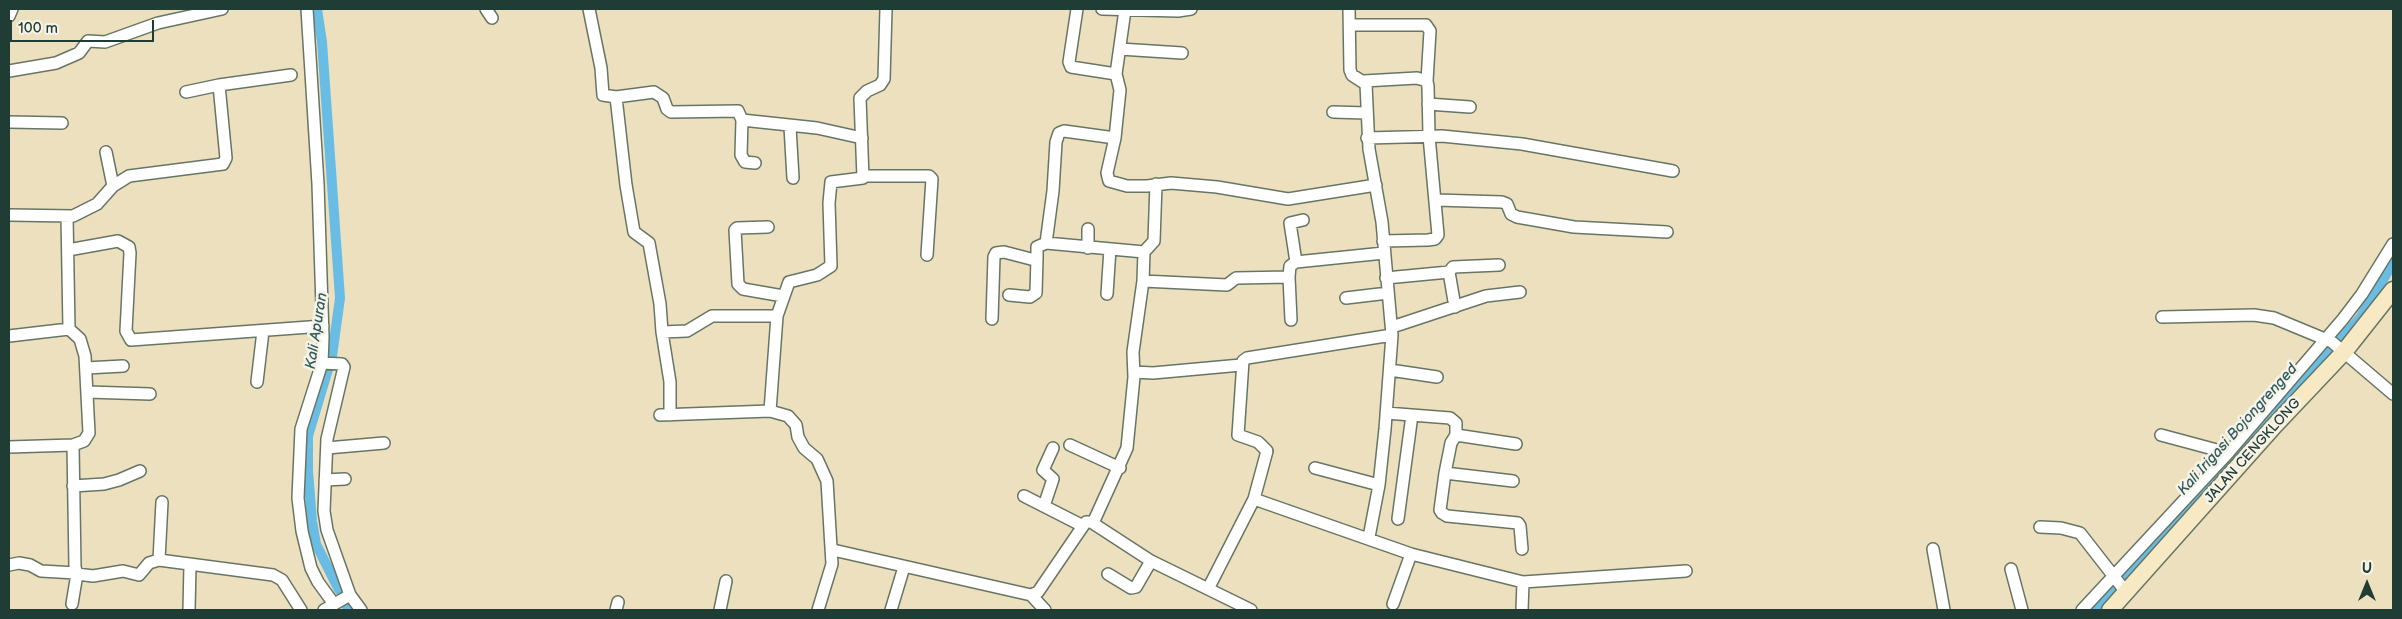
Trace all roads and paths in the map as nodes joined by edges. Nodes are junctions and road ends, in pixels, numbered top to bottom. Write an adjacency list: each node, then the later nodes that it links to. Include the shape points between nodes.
1 (12, 9): 11 (street)
2 (215, 9): 15 (street, via 158,23 105,42 88,41 79,52 56,63)
3 (308, 9): 77 (street)
4 (589, 9): 22 (street, via 601,68 602,93)
5 (886, 9): 32 (street, via 884,79 860,98)
6 (1077, 9): 16 (street, via 1069,62 1072,68)
7 (1102, 9): 10 (street)
8 (1191, 9): 10 (street)
9 (1349, 9): 12 (street)
10 (1125, 10): 13 (street)
11 (9, 16)
12 (1350, 25): 18 (street, via 1350,70 1352,75); 19 (street, via 1426,25 1430,31)
13 (1120, 49): 14 (street); 16 (street)
14 (1182, 53)
15 (9, 71)
16 (1116, 74): 33 (street, via 1120,90)
17 (291, 75): 20 (street)
18 (1364, 81): 19 (street, via 1417,78); 26 (street)
19 (1427, 81): 23 (street)
20 (218, 85): 21 (street); 42 (street, via 225,163 129,176)
21 (186, 92)
22 (616, 97): 27 (street, via 654,92 663,98 671,112 736,111); 81 (street, via 634,232 649,243)
23 (1428, 104): 24 (street); 31 (street)
24 (1470, 107)
25 (1333, 112): 26 (street)
26 (1366, 113): 34 (street)
27 (742, 120): 30 (street); 36 (street, via 740,156 746,162)
28 (9, 122): 29 (street)
29 (62, 123)
30 (790, 127): 32 (street, via 818,128); 39 (street)
31 (1429, 136): 34 (street); 37 (street, via 1522,144); 43 (street)
32 (862, 138): 38 (street)
33 (1115, 138): 40 (street, via 1107,173 1109,181 1128,186); 50 (street, via 1059,133)
34 (1368, 138): 41 (street)
35 (106, 152): 42 (street)
36 (755, 163)
37 (1673, 171)
38 (864, 176): 57 (street, via 929,176 932,180); 70 (street, via 860,180 831,182 831,266 817,275 789,282)
39 (794, 178)
40 (1156, 184): 41 (street, via 1171,182 1218,187 1288,199); 56 (street, via 1154,241)
41 (1376, 185): 52 (street)
42 (113, 186): 45 (street, via 98,204)
43 (1436, 200): 49 (street, via 1502,202 1507,204 1511,214 1518,217 1574,226); 52 (street, via 1439,231 1435,239)
44 (9, 215): 45 (street)
45 (67, 216): 55 (street)
46 (1303, 220): 59 (street, via 1290,223)
47 (768, 227): 70 (street, via 735,230 738,284 743,289)
48 (1088, 229): 53 (street)
49 (1667, 232)
50 (1046, 243): 53 (street); 58 (street, via 1038,247)
51 (2393, 244): 83 (street)
52 (1384, 247): 59 (street); 63 (street)
53 (1088, 248): 54 (street)
54 (1110, 249): 56 (street); 68 (street)
55 (68, 250): 78 (street); 79 (street, via 118,241 128,247 126,331 131,340)
56 (1144, 252): 64 (street)
57 (927, 255)
58 (1036, 258): 69 (street, via 1036,293 1030,297); 75 (street, via 996,253)
59 (1296, 262): 62 (street, via 1290,266)
60 (1499, 265): 61 (street, via 1453,267)
61 (1449, 272): 63 (street); 72 (street)
62 (1289, 277): 64 (street, via 1236,278 1227,285); 76 (street)
63 (1386, 278): 67 (street)
64 (1143, 281): 89 (street, via 1133,352)
65 (2393, 290): 83 (main road, JALAN CENGKLONG)
66 (1520, 292): 72 (street, via 1486,296)
67 (1388, 293): 71 (street); 80 (street)
68 (1107, 294)
69 (1010, 295)
70 (784, 296): 73 (street)
71 (1346, 298)
72 (1455, 307): 80 (street)
73 (777, 316): 81 (street, via 712,316 687,331); 95 (street)
74 (2162, 317): 83 (street, via 2265,316)
75 (992, 319)
76 (1291, 320)
77 (323, 326): 79 (street); 84 (street)
78 (70, 330): 82 (street); 87 (street, via 83,345)
79 (263, 331): 91 (street)
80 (1392, 331): 85 (street, via 1247,358); 88 (street)
81 (662, 332): 95 (street, via 670,382 665,415)
82 (9, 336)
83 (2335, 345): 94 (street); 107 (street); 112 (main road, JALAN CENGKLONG)
84 (328, 363): 105 (street, via 342,364 344,372); 147 (street, via 301,429 298,498 311,568)
85 (1241, 365): 89 (street); 119 (street, via 1238,435 1258,442 1267,451)
86 (123, 366): 87 (street)
87 (86, 368): 92 (street)
88 (1390, 370): 90 (street); 96 (street)
89 (1134, 372): 108 (street, via 1128,440)
90 (1437, 377)
91 (256, 382)
92 (88, 392): 93 (street); 102 (street, via 88,437)
93 (150, 394)
94 (2393, 394)
95 (770, 411): 128 (street, via 792,420 804,448 817,459 827,481)
96 (1386, 413): 97 (street); 116 (street)
97 (1412, 415): 98 (street, via 1450,418 1456,423); 122 (street)
98 (1456, 435): 101 (street); 111 (street, via 1451,443)
99 (2161, 435): 107 (street)
100 (384, 443): 105 (street)
101 (1516, 444)
102 (73, 445): 104 (street); 117 (street)
103 (1070, 445): 108 (street)
104 (9, 447)
105 (327, 448): 113 (street)
106 (1053, 448): 121 (street, via 1043,470 1053,480)
107 (2228, 453): 112 (street)
108 (1120, 468): 123 (street)
109 (1315, 468): 116 (street)
110 (140, 471): 117 (street, via 104,484)
111 (1445, 473): 115 (street); 126 (street, via 1442,513 1518,523)
112 (2217, 478): 141 (main road, JALAN CENGKLONG)
113 (325, 480): 114 (street); 143 (street, via 327,530)
114 (345, 480)
115 (1513, 481)
116 (1379, 485): 125 (street)
117 (74, 486): 137 (street)
118 (1024, 496): 121 (street)
119 (1254, 499): 125 (street); 142 (street)
120 (162, 502): 130 (street)
121 (1044, 506): 123 (street)
122 (1398, 519)
123 (1088, 525): 131 (street); 144 (street, via 1038,592)
124 (2040, 527): 141 (street, via 2080,533)
125 (1369, 538): 129 (street)
126 (1522, 549)
127 (1933, 549): 157 (street)
128 (833, 550): 134 (street); 152 (street)
129 (1411, 554): 140 (street); 146 (street)
130 (159, 560): 133 (street); 137 (street, via 149,563 139,574 123,571 92,576)
131 (1151, 561): 138 (street, via 1136,587 1131,588); 142 (street)
132 (9, 565): 137 (street, via 19,563 41,571)
133 (190, 565): 148 (street); 149 (street, via 273,574 282,580)
134 (904, 567): 144 (street); 153 (street)
135 (2011, 569): 158 (street)
136 (1686, 571): 140 (street)
137 (77, 573): 145 (street)
138 (1108, 574)
139 (726, 581): 151 (street)
140 (1523, 582): 156 (street)
141 (2119, 584): 159 (street); 160 (main road, JALAN CENGKLONG)
142 (1208, 590): 155 (street)
143 (350, 594): 147 (street); 150 (street)
144 (1031, 596): 154 (street)
145 (72, 604)
146 (1393, 604)
147 (329, 607)
148 (189, 610)
149 (302, 610)
150 (361, 610)
151 (720, 610)
152 (818, 610)
153 (891, 610)
154 (1045, 610)
155 (1251, 610)
156 (1522, 610)
157 (1944, 610)
158 (2022, 610)
159 (2082, 610)
160 (2110, 610)

